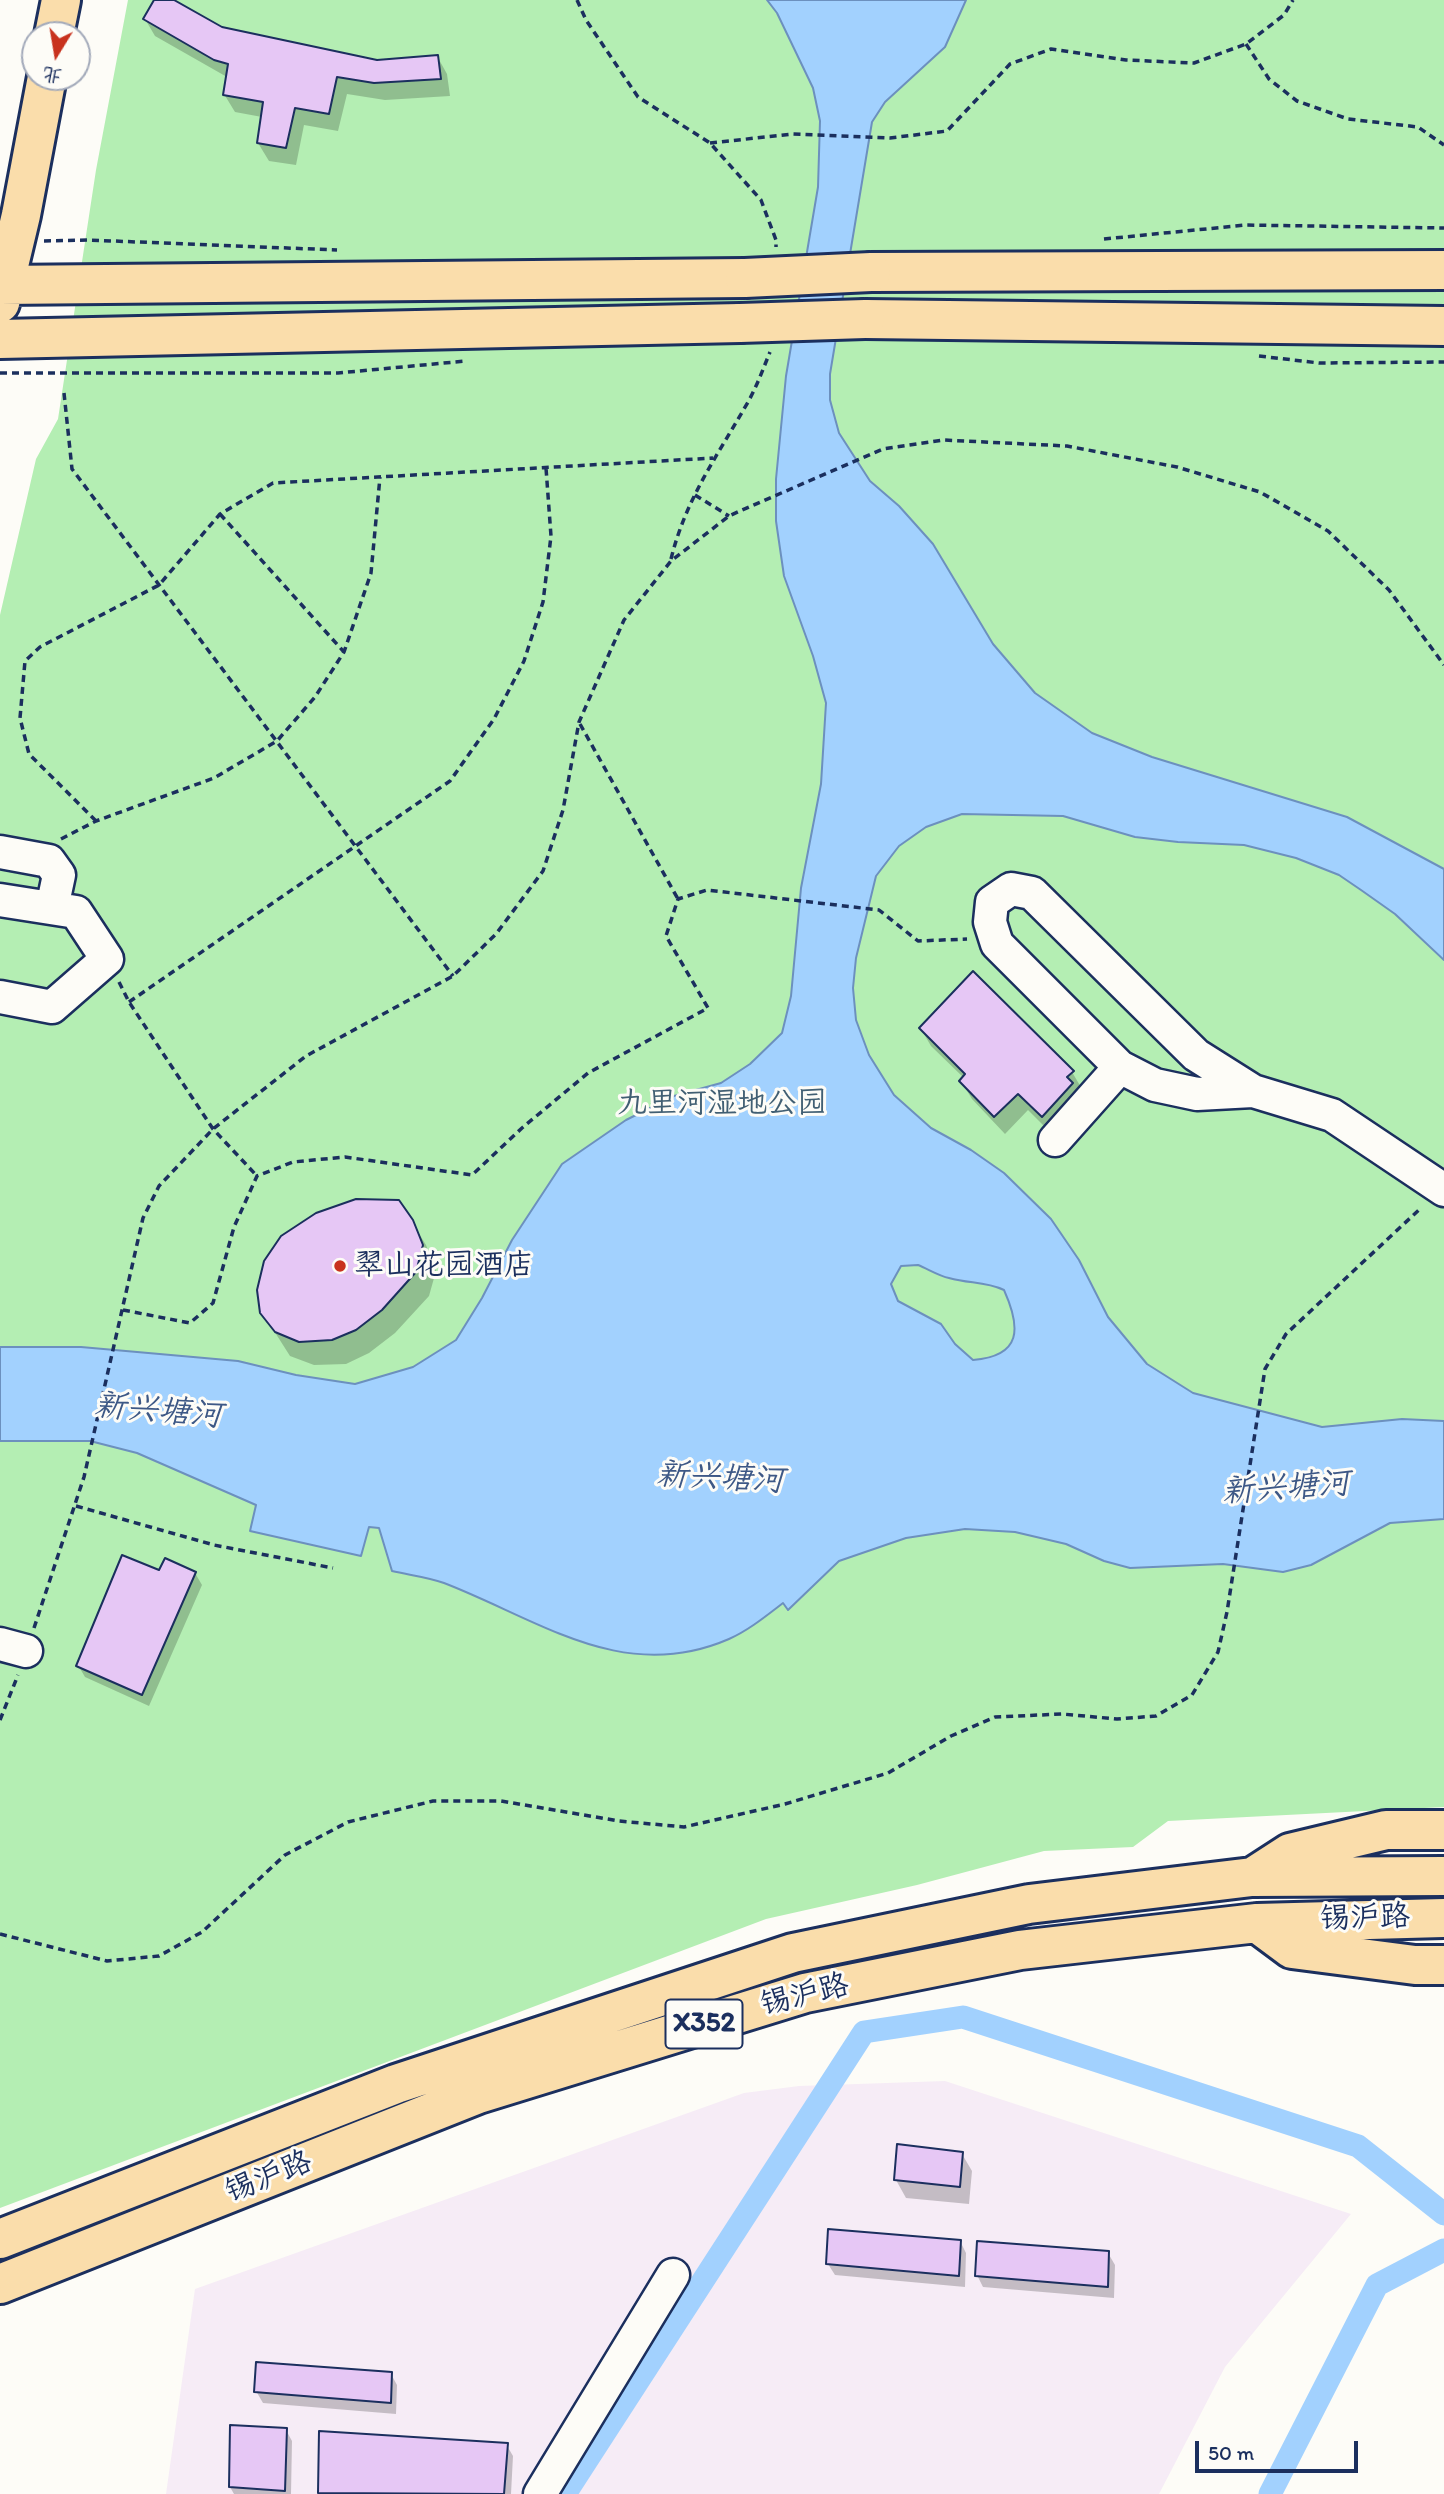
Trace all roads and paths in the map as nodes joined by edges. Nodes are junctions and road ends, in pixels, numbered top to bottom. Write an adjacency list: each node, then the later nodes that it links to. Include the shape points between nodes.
1 (61, 0): 3 (main road)
2 (1293, 0): 4 (path, via 1284,16)
3 (57, 21)
4 (1246, 44): 6 (path, via 1194,63 1126,60 1051,49 1010,64 947,131 890,138 793,134); 7 (path, via 1269,79 1297,101 1348,119 1418,127)
5 (44, 91): 10 (main road)
6 (710, 143)
7 (1444, 145)
8 (1444, 228): 9 (path, via 1246,225)
9 (1100, 240)
10 (15, 242): 11 (path, via 88,240); 14 (main road)
11 (338, 250)
12 (1444, 270): 13 (main road)
13 (1395, 271): 14 (main road, bridge, via 871,272); 15 (main road)
14 (1, 291)
15 (1396, 326): 16 (main road); 17 (main road, bridge, via 865,319)
16 (1444, 326)
17 (0, 339)
18 (477, 360): 19 (path, via 338,373)
19 (0, 373)
20 (64, 393): 27 (path, via 72,469)
21 (713, 458): 22 (path)
22 (546, 467): 23 (path); 33 (path, via 551,536 543,602 524,662 494,719 450,781)
23 (380, 477): 25 (path, via 272,483); 28 (path, via 371,573)
24 (695, 494): 26 (path)
25 (220, 514): 27 (path); 28 (path)
26 (729, 516): 29 (path, via 883,449 944,440 1067,446 1177,467 1260,492 1328,531 1389,590); 30 (path, via 671,561 624,620)
27 (159, 585): 31 (path); 32 (path, via 40,647 25,661 20,718 29,754)
28 (344, 652): 31 (path, via 315,697)
29 (1444, 665)
30 (579, 722): 36 (path); 41 (path, via 563,810 543,871 496,934)
31 (277, 741): 32 (path, via 215,778); 33 (path)
32 (96, 821): 35 (path, via 55,841)
33 (356, 846): 41 (path); 43 (path)
34 (0, 852): 35 (street)
35 (49, 861): 38 (street, via 59,875)
36 (678, 899): 39 (path, via 707,890 878,910 918,941 964,939); 48 (path, via 666,936 708,1008 588,1073 471,1175 345,1157 293,1162)
37 (0, 900): 38 (street)
38 (52, 908): 40 (street, via 76,912)
39 (997, 944): 44 (street); 45 (street, via 990,922 992,902 1011,889 1032,893 1196,1055)
40 (107, 959): 42 (street, via 52,1007); 43 (path)
41 (453, 976): 46 (path, via 306,1056)
42 (0, 997)
43 (129, 1002): 46 (path)
44 (1120, 1067): 45 (street, via 1155,1085 1196,1094); 47 (street)
45 (1253, 1091): 49 (street, via 1332,1115)
46 (213, 1129): 48 (path); 50 (path, via 153,1196 143,1218)
47 (1055, 1140)
48 (257, 1176): 50 (path, via 234,1227 213,1303 190,1323)
49 (1442, 1189): 60 (path, via 1286,1334 1265,1369 1218,1652 1192,1695 1156,1716 995,1717 951,1736 888,1773 684,1828 501,1801 433,1801 348,1822 285,1855 202,1932 159,1956 107,1961)
50 (123, 1310): 51 (path)
51 (76, 1506): 52 (path, via 214,1545); 53 (path)
52 (333, 1568)
53 (13, 1648): 54 (path, via 13,1692)
54 (0, 1720)
55 (1444, 1830): 57 (main road, via 1386,1830 1302,1850)
56 (1444, 1876): 57 (main road, 锡沪路 / X352)
57 (1252, 1877): 62 (main road, 锡沪路 / X352, via 1029,1904 793,1953 396,2084)
58 (1444, 1918): 59 (main road, 锡沪路 / X352)
59 (1257, 1923): 61 (main road, via 1292,1949); 64 (main road, 锡沪路 / X352, via 1020,1950 805,1993 478,2094)
60 (0, 1934)
61 (1444, 1965)
62 (0, 2239)
63 (673, 2275): 65 (street)
64 (0, 2284)
65 (541, 2494)

